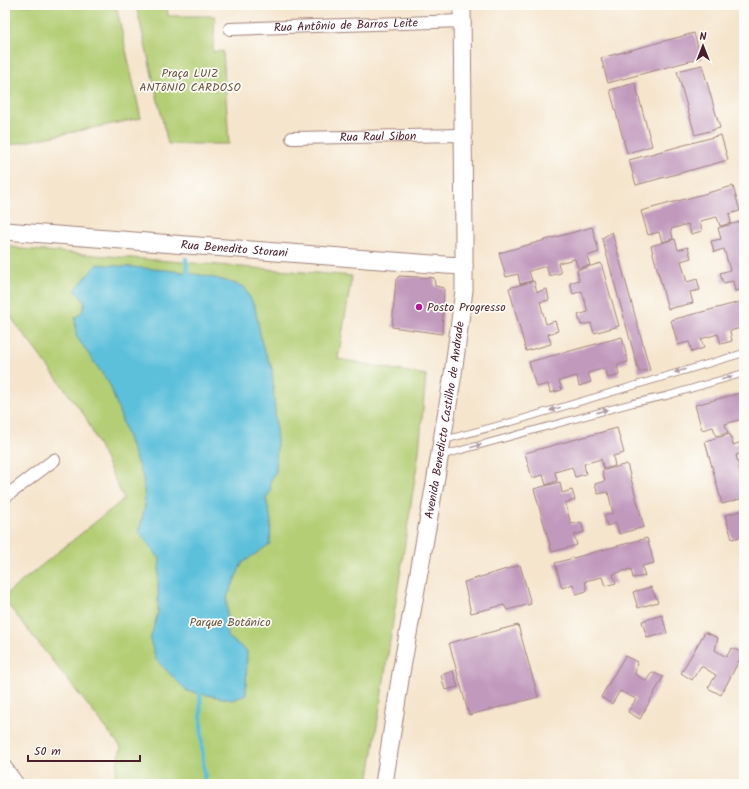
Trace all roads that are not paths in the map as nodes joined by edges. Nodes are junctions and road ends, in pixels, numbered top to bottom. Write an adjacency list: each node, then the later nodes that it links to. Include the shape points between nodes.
1 (462, 13): 2 (street, Rua Antônio de Barros Leite); 3 (main road, Avenida Benedicto Castilho de Andrade)
2 (230, 29)
3 (464, 135): 4 (street, Rua Raul Sibon); 6 (main road, Avenida Benedicto Castilho de Andrade)
4 (292, 138)
5 (5, 231): 6 (main road, Rua Benedito Storani)
6 (464, 266): 11 (main road, Avenida Benedicto Castilho de Andrade, via 464,290 453,374)
7 (744, 353): 9 (lane, one-way to 9)
8 (744, 374): 10 (lane, one-way to 8)
9 (514, 421): 10 (lane); 11 (lane)
10 (519, 434): 11 (lane, one-way to 10)
11 (440, 449): 16 (main road, Avenida Benedicto Castilho de Andrade)
12 (54, 460): 13 (street)
13 (5, 497)
14 (5, 766): 15 (street)
15 (18, 784)
16 (384, 784)

